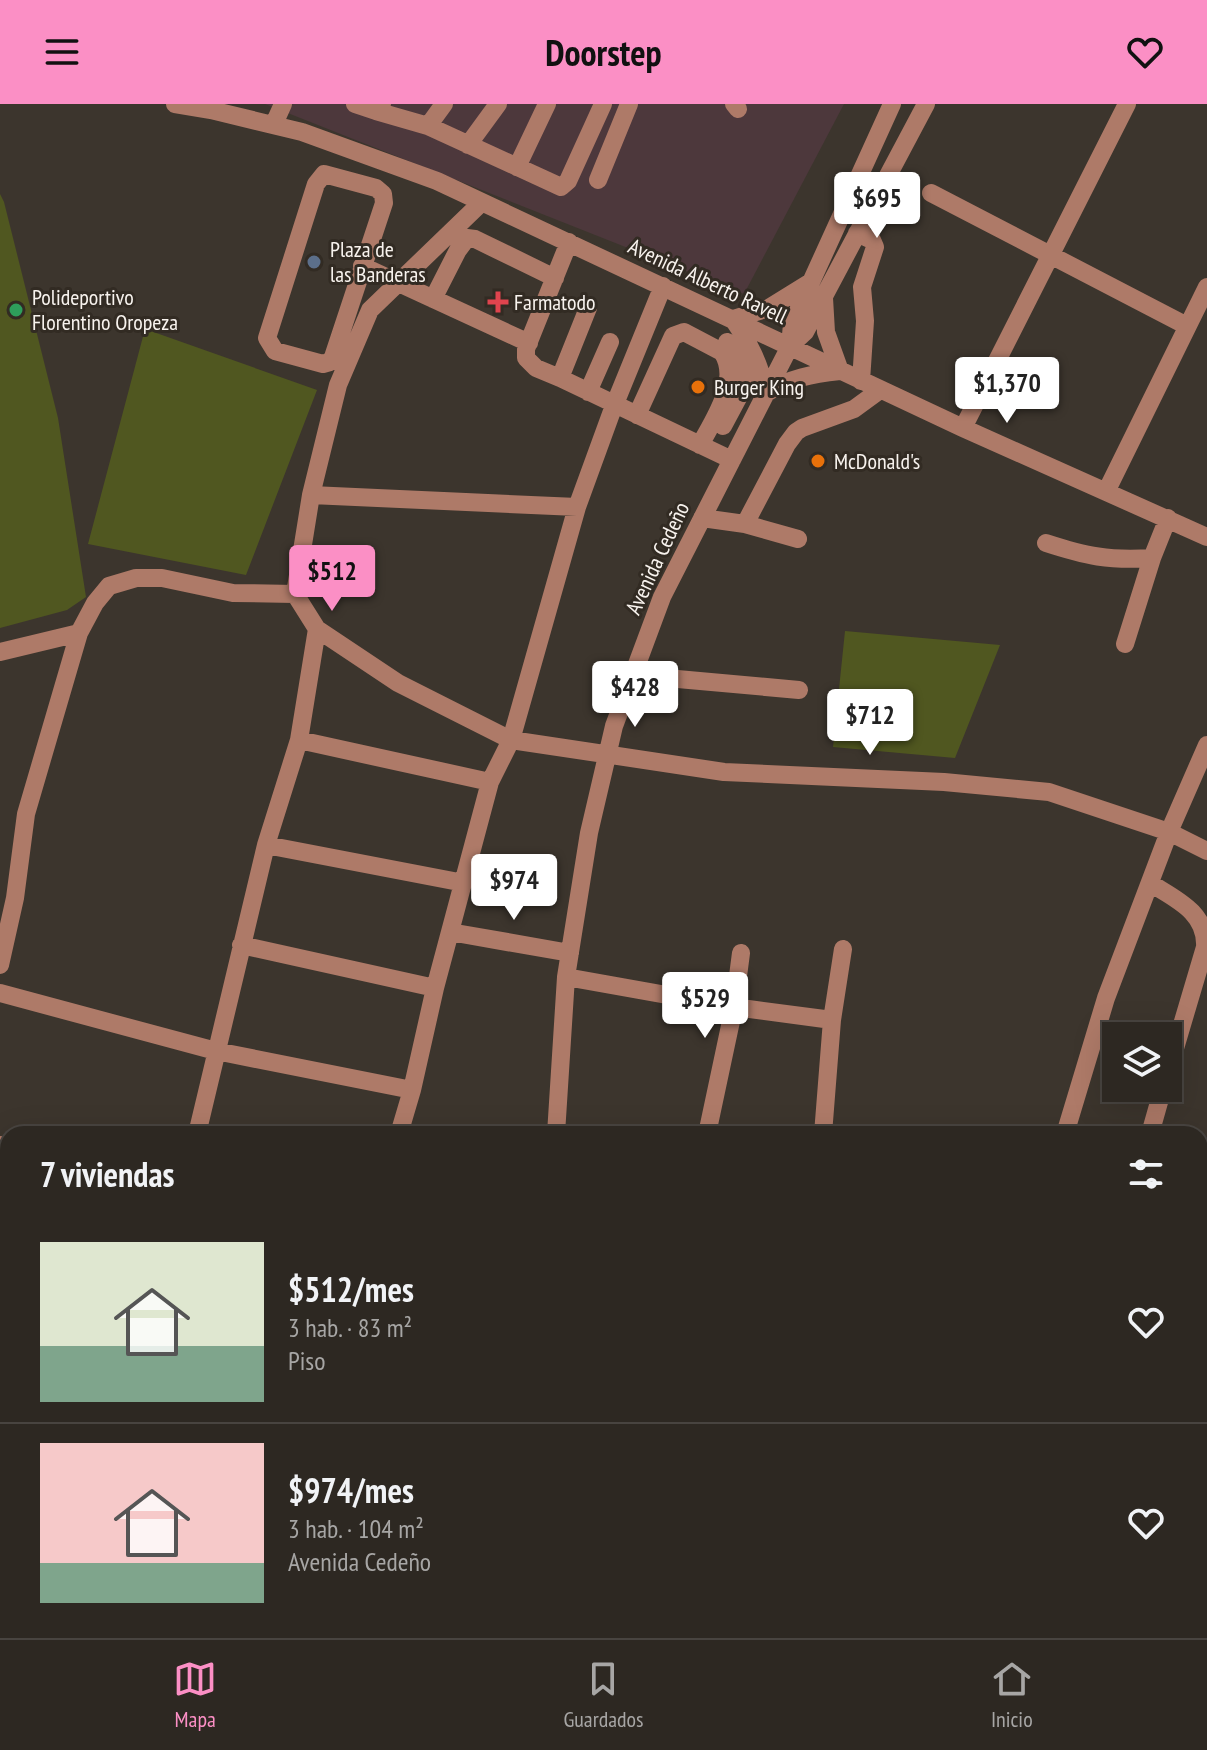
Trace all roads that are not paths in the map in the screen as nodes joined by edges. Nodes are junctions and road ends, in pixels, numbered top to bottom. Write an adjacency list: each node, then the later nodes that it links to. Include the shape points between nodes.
1 (175, 104): 13 (street, Avenida Alberto Ravell)
2 (283, 104): 13 (street)
3 (355, 104): 12 (street)
4 (444, 104): 14 (street)
5 (498, 104): 15 (street)
6 (547, 104): 16 (street)
7 (603, 104): 16 (street, via 565,185)
8 (629, 104): 17 (street)
9 (892, 104): 28 (street)
10 (926, 104): 20 (street)
11 (1127, 104): 22 (street)
12 (379, 108): 14 (street)
13 (274, 124): 19 (street, Avenida Alberto Ravell, via 390,162)
14 (428, 126): 15 (street)
15 (468, 145): 16 (street)
16 (517, 167)
17 (598, 180)
18 (931, 193): 22 (street)
19 (482, 202): 21 (street, Avenida Alberto Ravell); 25 (street)
20 (857, 233): 28 (street); 39 (street, via 875,247 862,287)
21 (569, 242): 24 (street); 26 (street, Avenida Alberto Ravell)
22 (1050, 256): 32 (street); 45 (street)
23 (362, 266): 23 (street, via 330,362 275,351 269,345 316,184 324,174 383,194); 25 (street)
24 (555, 278): 29 (street, via 467,238); 35 (street)
25 (397, 283): 29 (street); 49 (street, via 370,310 338,385)
26 (663, 286): 31 (street, Avenida Alberto Ravell); 43 (street)
27 (1207, 287): 32 (street)
28 (818, 289): 31 (street); 36 (street, Avenida Cedeño, via 805,332); 37 (street)
29 (433, 299): 35 (street)
30 (588, 308): 38 (street)
31 (733, 319): 36 (street, Avenida Alberto Ravell); 42 (street, via 756,357)
32 (1187, 326): 48 (street)
33 (610, 342): 41 (street)
34 (727, 342): 46 (street, via 740,360 746,383)
35 (529, 343): 38 (street, via 526,358)
36 (790, 346): 37 (street, Avenida Alberto Ravell); 42 (street, Avenida Cedeño)
37 (840, 371): 39 (street, Avenida Alberto Ravell); 42 (street, via 802,376)
38 (560, 378): 41 (street)
39 (861, 381): 40 (street, Avenida Alberto Ravell)
40 (880, 390): 45 (street, Avenida Alberto Ravell); 53 (street, via 854,409 796,432)
41 (588, 392): 43 (street)
42 (766, 393): 47 (street, Avenida Cedeño)
43 (615, 404): 44 (street); 50 (street)
44 (637, 415): 46 (street); 46 (street, via 673,336 696,336 722,352 728,369)
45 (963, 428): 48 (street, Avenida Alberto Ravell)
46 (706, 447): 47 (street)
47 (732, 460): 51 (street, Avenida Cedeño)
48 (1106, 492): 52 (street, Avenida Alberto Ravell)
49 (311, 495): 50 (street); 58 (street)
50 (577, 507): 66 (street)
51 (702, 518): 53 (street); 63 (street, Avenida Cedeño, via 662,597)
52 (1168, 518): 54 (street, Avenida Alberto Ravell); 57 (street)
53 (745, 524): 55 (street)
54 (1207, 537)
55 (798, 539)
56 (1046, 543): 57 (street, via 1089,557)
57 (1152, 558): 61 (street)
58 (295, 594): 59 (street); 60 (street, via 233,593 136,578 109,586)
59 (317, 629): 65 (street); 66 (street, via 398,683)
60 (79, 633): 62 (street); 80 (street, via 26,814)
61 (1125, 644)
62 (0, 652)
63 (633, 675): 64 (street); 68 (street, Avenida Cedeño)
64 (799, 690)
65 (299, 740): 69 (street); 71 (street)
66 (511, 740): 68 (street); 69 (street)
67 (1207, 745): 70 (street)
68 (606, 754): 70 (street, via 724,772 1049,792); 78 (street, Avenida Cedeño)
69 (490, 782): 73 (street)
70 (1169, 832): 72 (street); 74 (street)
71 (266, 845): 73 (street); 76 (street)
72 (1207, 851)
73 (464, 883): 75 (street)
74 (1150, 883): 86 (street, via 1194,911 1205,932); 95 (street, via 1106,998)
75 (450, 932): 78 (street); 82 (street)
76 (241, 945): 82 (street); 87 (street)
77 (843, 949): 85 (street)
78 (570, 953): 81 (street, Avenida Cedeño)
79 (741, 953): 84 (street)
80 (0, 965)
81 (566, 977): 84 (street); 92 (street, Avenida Cedeño)
82 (435, 988): 88 (street)
83 (0, 993): 87 (street)
84 (734, 1007): 85 (street); 93 (street)
85 (832, 1020): 94 (street)
86 (1182, 1025)
87 (216, 1051): 88 (street); 90 (street)
88 (412, 1090): 91 (street)
89 (1159, 1102): 96 (street)
90 (199, 1126)
91 (401, 1126)
92 (556, 1126)
93 (709, 1126)
94 (824, 1126)
95 (1067, 1126)
96 (1152, 1126)

